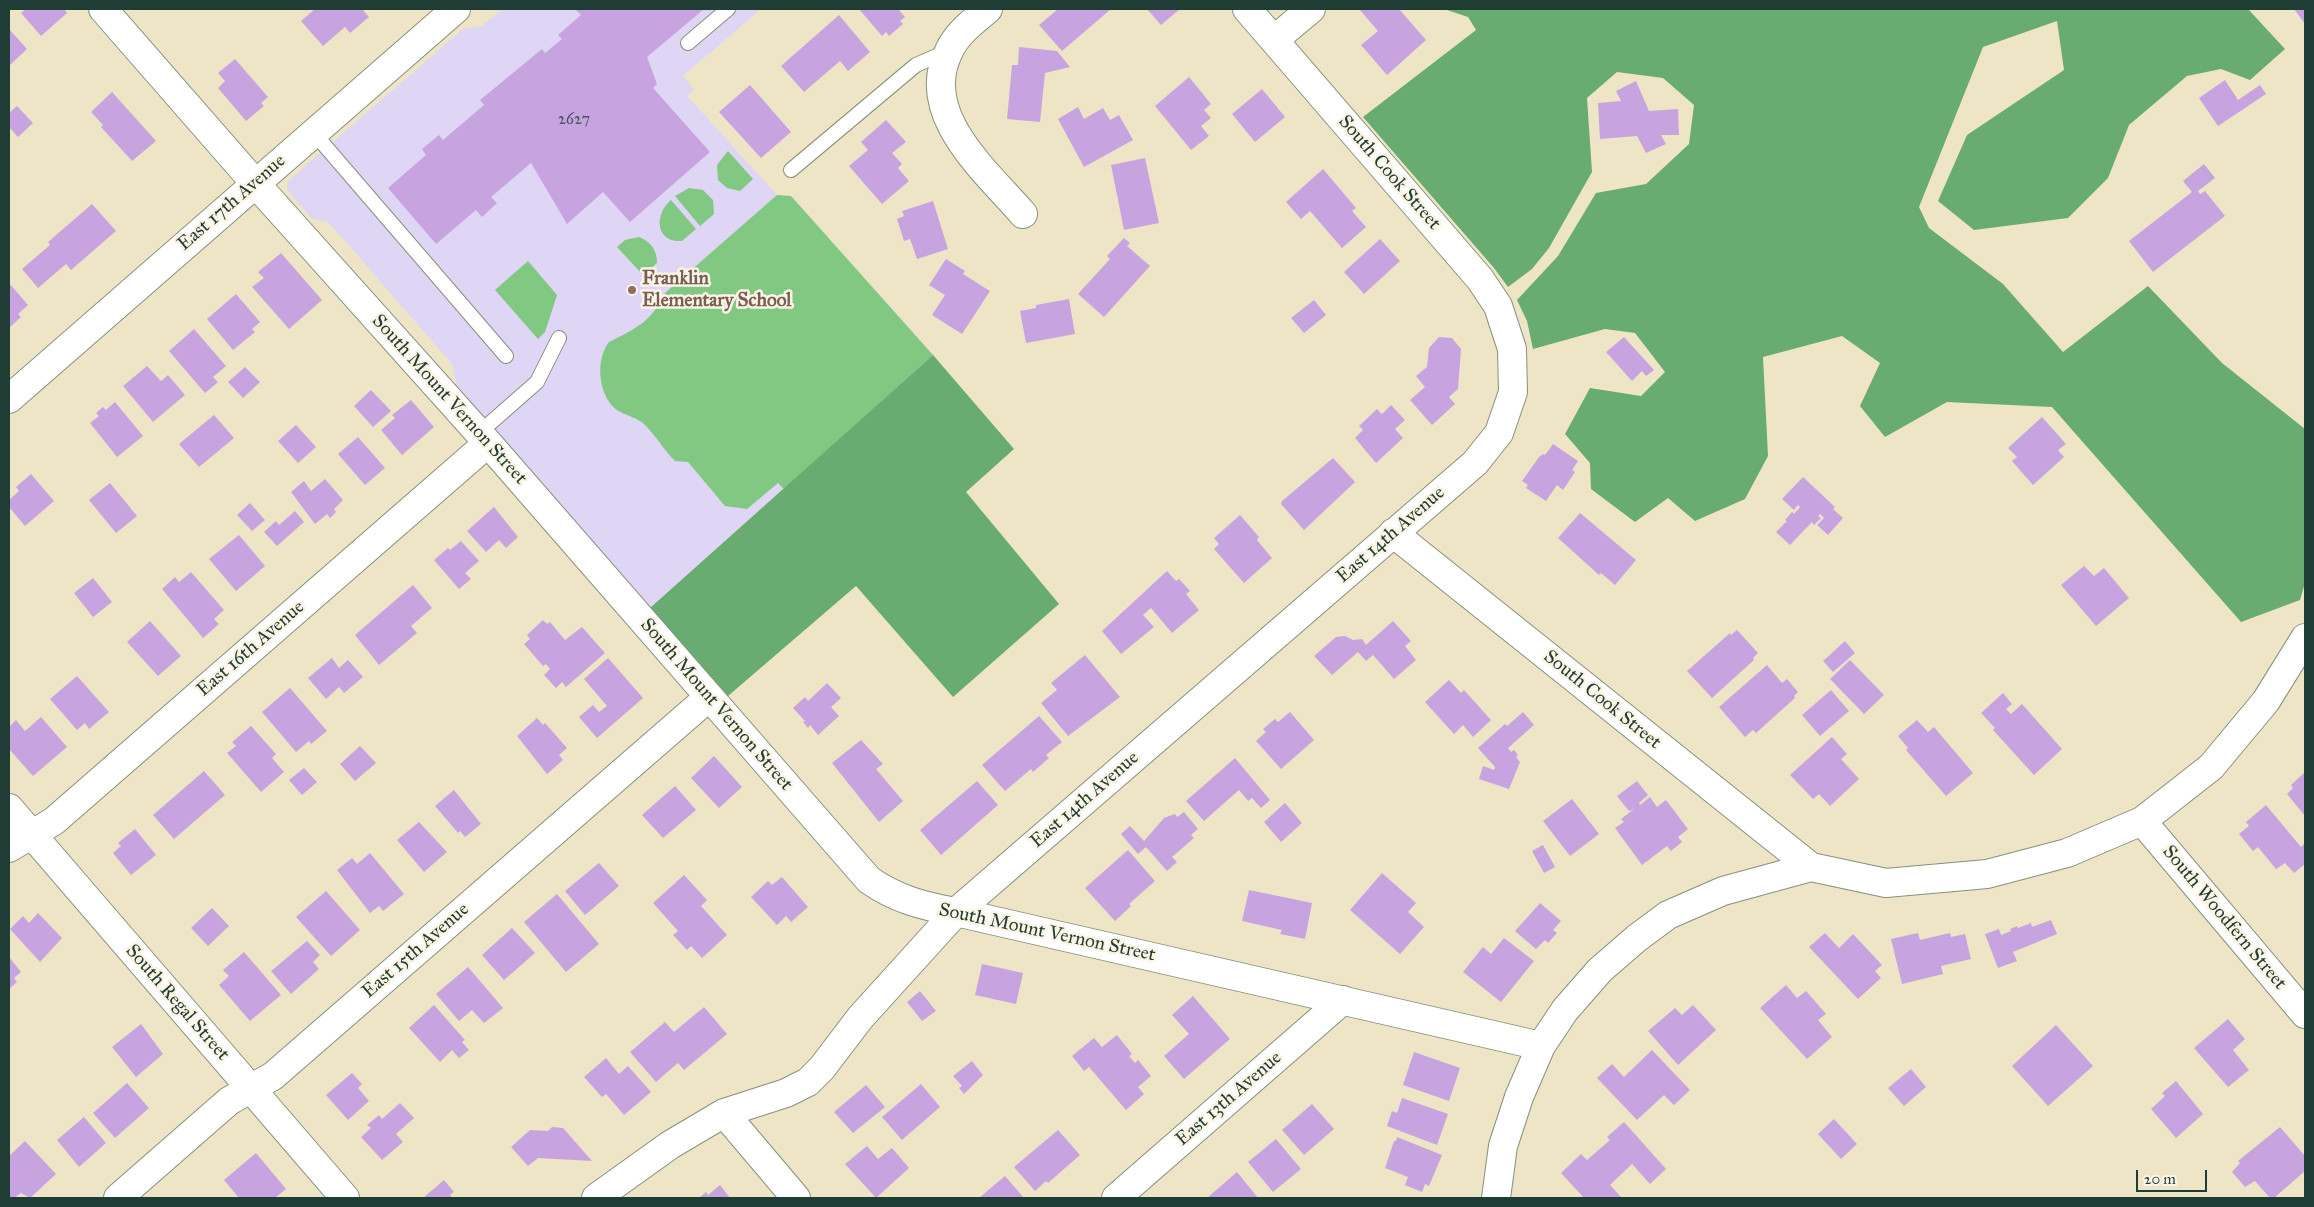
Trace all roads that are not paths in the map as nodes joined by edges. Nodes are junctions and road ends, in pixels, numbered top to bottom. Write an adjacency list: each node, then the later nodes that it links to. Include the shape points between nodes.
1 (103, 9): 12 (street, South Mount Vernon Street)
2 (456, 9): 10 (street, East 17th Avenue)
3 (728, 9): 8 (lane)
4 (988, 9): 9 (street, via 958,36)
5 (1247, 9): 7 (street, South Cook Street)
6 (1312, 9): 7 (street)
7 (1274, 40): 15 (street, South Cook Street, via 1480,279 1498,306)
8 (688, 43)
9 (948, 51): 11 (lane, via 916,65); 13 (street, via 941,91 945,116 959,140)
10 (314, 132): 12 (street, East 17th Avenue); 16 (lane)
11 (791, 170)
12 (255, 183): 17 (street, East 17th Avenue); 18 (street, South Mount Vernon Street)
13 (1023, 214)
14 (560, 338): 18 (lane, via 537,382)
15 (1512, 349): 19 (street, East 14th Avenue, via 1513,392 1499,433 1475,463)
16 (506, 356)
17 (9, 399)
18 (483, 438): 21 (street, South Mount Vernon Street); 24 (street, East 16th Avenue, via 54,821)
19 (1393, 533): 25 (street, South Cook Street); 26 (street, East 14th Avenue)
20 (2305, 638): 23 (street, via 2266,701 2211,767)
21 (709, 698): 26 (street, South Mount Vernon Street, via 868,880 905,901); 30 (street, East 15th Avenue, via 273,1076)
22 (9, 808): 24 (street, South Regal Street)
23 (2142, 821): 25 (street, via 2067,853 1987,874 1886,883); 28 (street, South Woodfern Street)
24 (20, 841): 30 (street, South Regal Street)
25 (1811, 867): 29 (street, via 1723,891 1668,915 1600,970 1565,1010)
26 (956, 912): 27 (street, South Mount Vernon Street); 31 (street, East 14th Avenue, via 860,1018 808,1082 786,1093)
27 (1343, 1000): 29 (street, South Mount Vernon Street); 36 (street, East 13th Avenue)
28 (2305, 1014)
29 (1541, 1046): 37 (street, via 1503,1146)
30 (250, 1089): 32 (street, East 15th Avenue, via 230,1101); 33 (street, South Regal Street)
31 (724, 1113): 34 (street, East 14th Avenue, via 670,1145); 35 (street)
32 (118, 1198)
33 (345, 1198)
34 (596, 1198)
35 (796, 1198)
36 (1116, 1198)
37 (1496, 1198)

